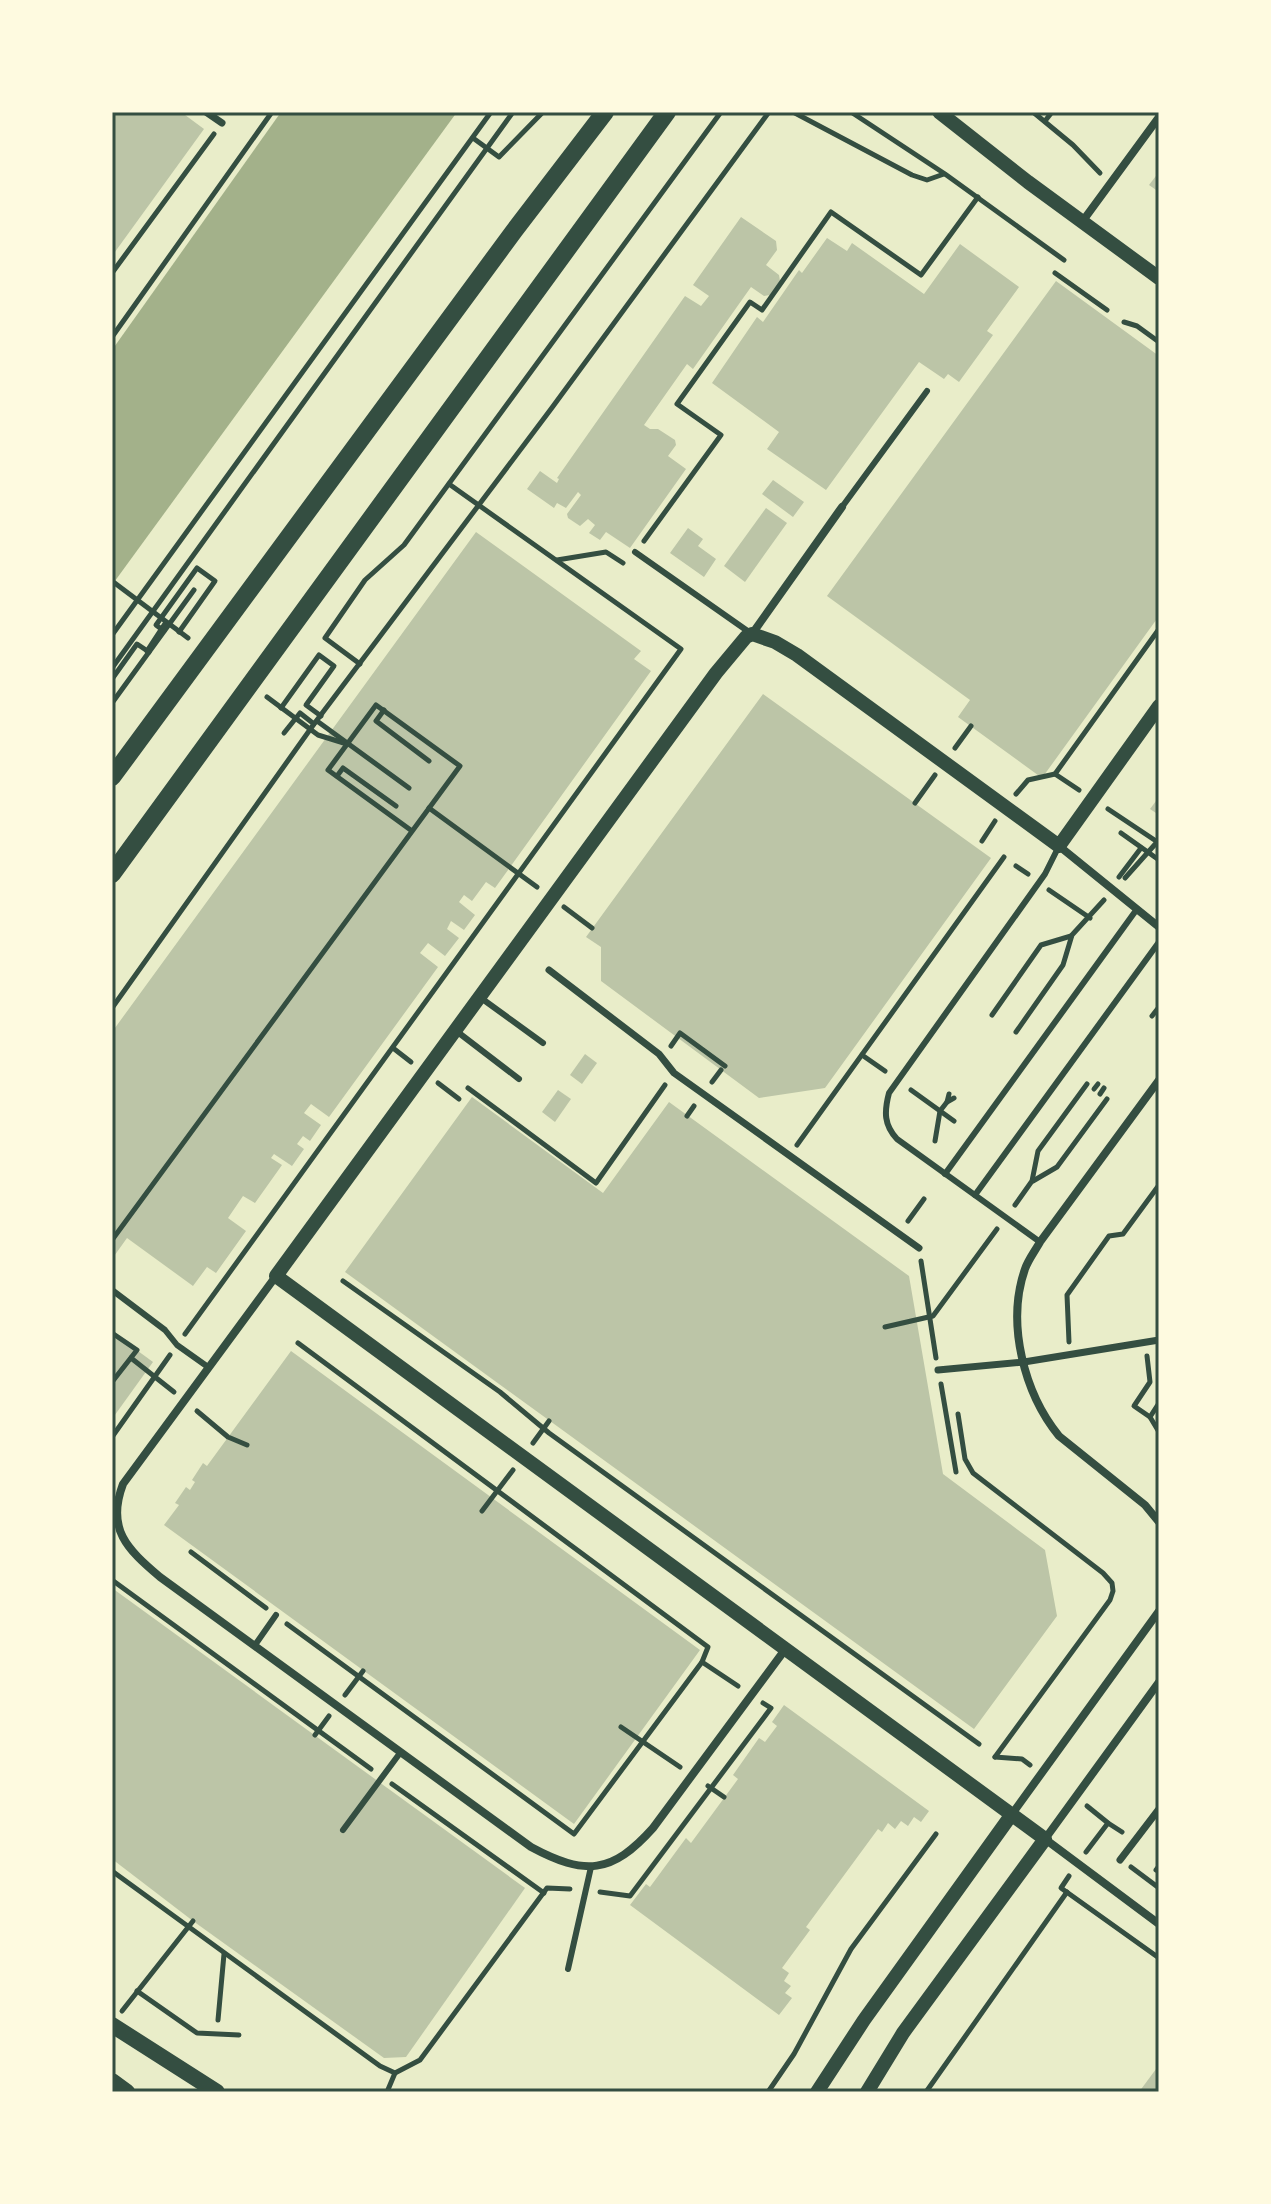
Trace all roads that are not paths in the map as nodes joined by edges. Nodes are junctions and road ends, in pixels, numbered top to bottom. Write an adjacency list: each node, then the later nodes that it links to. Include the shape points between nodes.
1 (206, 112): 6 (street)
2 (605, 112): 14 (main road)
3 (667, 112): 16 (main road)
4 (939, 112): 7 (street)
5 (1159, 117): 7 (street)
6 (222, 123)
7 (1082, 222): 8 (street)
8 (1159, 278)
9 (927, 391): 10 (lane)
10 (842, 507): 12 (street)
11 (635, 552): 12 (lane)
12 (752, 634): 15 (street, via 797,655); 21 (street, via 716,673)
13 (1159, 706): 15 (street)
14 (112, 777)
15 (1059, 846): 17 (street); 26 (lane, via 1045,874 889,1093 885,1116 891,1132)
16 (112, 874)
17 (1137, 909): 18 (street); 26 (lane)
18 (1159, 927)
19 (1159, 942): 27 (lane)
20 (549, 970): 29 (street, via 659,1054 674,1073)
21 (479, 997): 22 (street); 23 (lane)
22 (455, 1030): 24 (lane); 30 (street)
23 (543, 1043)
24 (519, 1079)
25 (1159, 1080): 28 (street)
26 (945, 1174): 27 (lane)
27 (975, 1195): 28 (lane)
28 (1040, 1242): 33 (street, via 1025,1269 1019,1297)
29 (919, 1248)
30 (276, 1276): 34 (street); 40 (street)
31 (112, 1290): 34 (lane)
32 (1159, 1340): 33 (street)
33 (1024, 1362): 35 (street); 36 (street, via 1031,1387 1059,1436)
34 (208, 1367): 39 (street, via 123,1484 118,1526 140,1560)
35 (938, 1370)
36 (1159, 1522)
37 (1159, 1611): 44 (street)
38 (276, 1615): 39 (lane)
39 (255, 1645): 42 (street)
40 (784, 1651): 44 (street); 48 (street, via 653,1828 633,1850)
41 (1159, 1682): 46 (street)
42 (400, 1753): 45 (lane); 48 (street, via 531,1847)
43 (1159, 1809): 47 (street)
44 (1012, 1814): 46 (street); 55 (street)
45 (343, 1830)
46 (1045, 1839): 49 (street); 56 (street, via 903,2033)
47 (1120, 1860)
48 (591, 1867): 50 (lane)
49 (1159, 1924)
50 (568, 1969)
51 (116, 2020): 54 (main road)
52 (112, 2081): 53 (main road)
53 (127, 2092)
54 (217, 2092)
55 (817, 2092)
56 (867, 2092)

